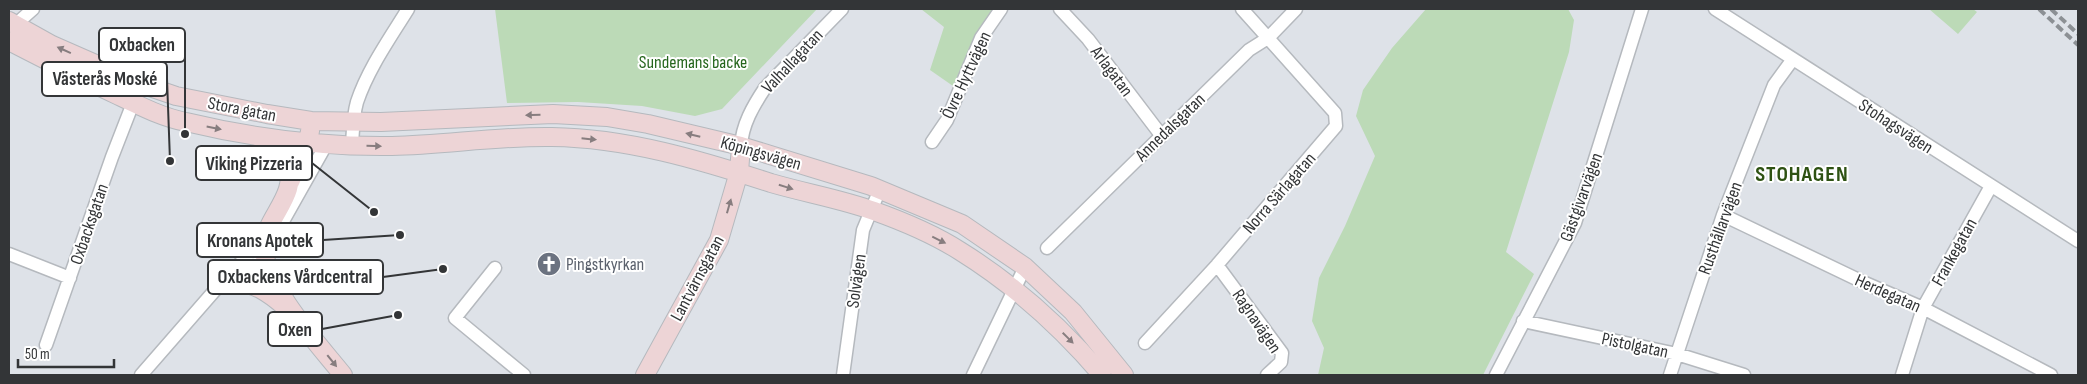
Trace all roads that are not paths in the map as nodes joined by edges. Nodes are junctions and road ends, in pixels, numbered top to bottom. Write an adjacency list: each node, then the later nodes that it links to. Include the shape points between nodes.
1 (33, 9): 10 (street)
2 (408, 9): 16 (street, via 380,54 358,100)
3 (842, 9): 23 (street, Valhallagatan, via 765,88 742,133)
4 (1001, 9): 20 (street, Övre Hyttvägen, via 981,38 946,120)
5 (1060, 9): 18 (street, Arlagatan, via 1088,39)
6 (1242, 9): 11 (street, Norra Särlagatan)
7 (1296, 9): 11 (street, Annedalsgatan)
8 (1642, 9): 43 (street, Gästgivarvägen, via 1575,223)
9 (1715, 9): 12 (street, Stohagsvägen)
10 (11, 29): 13 (main road, Stora gatan); 14 (main road, Stora gatan, one-way to 10, via 176,96)
11 (1268, 38): 18 (street, Annedalsgatan, via 1249,50); 34 (street, Norra Särlagatan, via 1335,113 1336,126)
12 (1793, 59): 26 (street, Stohagsvägen); 29 (street, Rusthållarvägen, via 1774,86)
13 (134, 103): 17 (main road, Stora gatan, one-way to 17, via 184,122); 37 (street, Oxbacksgatan)
14 (311, 121): 15 (main road, Stora gatan); 19 (main road)
15 (330, 121): 16 (main road, Köpingsvägen); 21 (main road)
16 (353, 122): 22 (street); 23 (main road, Köpingsvägen, one-way to 16, via 607,117 553,114)
17 (253, 135): 19 (main road, Stora gatan); 25 (main road, via 269,142 284,156)
18 (1161, 135): 32 (street, Annedalsgatan)
19 (308, 142): 21 (main road, Köpingsvägen); 25 (main road)
20 (932, 142)
21 (327, 143): 22 (main road, Köpingsvägen); 31 (street)
22 (352, 145): 24 (main road, Köpingsvägen, one-way to 24, via 584,138 648,148)
23 (741, 146): 24 (main road, Lantvärnsgatan); 27 (main road, Köpingsvägen)
24 (739, 172): 28 (main road, Köpingsvägen, one-way to 28); 50 (main road, Lantvärnsgatan, one-way to 24, via 719,240)
25 (290, 182): 31 (main road)
26 (1991, 186): 30 (street, Stohagsvägen); 41 (street, Frankegatan)
27 (880, 189): 28 (street, Solvägen); 35 (main road, Köpingsvägen, via 962,224)
28 (871, 210): 40 (main road, Köpingsvägen, one-way to 40, via 959,250); 51 (street, Solvägen, via 863,230)
29 (1723, 215): 41 (street, Herdegatan); 46 (street, Rusthållarvägen)
30 (2078, 241)
31 (264, 247): 38 (street, via 255,266); 39 (street); 42 (main road, via 282,295)
32 (1047, 248)
33 (9, 254): 37 (street)
34 (1217, 265): 44 (street, Norra Särlagatan); 55 (street, Ragnavägen, via 1282,353 1281,362)
35 (1025, 267): 40 (street); 54 (main road, Köpingsvägen, via 1073,312)
36 (495, 268): 49 (street, via 454,318)
37 (70, 278): 45 (street, Oxbacksgatan)
38 (236, 282): 39 (street); 42 (main road, via 249,283 268,293)
39 (216, 289): 47 (street)
40 (1013, 290): 52 (street); 53 (main road, Köpingsvägen, one-way to 53, via 1047,317)
41 (1923, 308): 59 (street, Frankegatan); 60 (street, Herdegatan)
42 (299, 320): 48 (main road, one-way to 48)
43 (1523, 321): 46 (street, Pistolgatan); 56 (street, Gästgivarvägen)
44 (1145, 343)
45 (46, 346)
46 (1677, 354): 57 (street, Rusthållarvägen); 58 (street, Pistolgatan)
47 (141, 375)
48 (343, 375)
49 (524, 375)
50 (645, 375)
51 (843, 375)
52 (973, 375)
53 (1102, 375)
54 (1124, 375)
55 (1267, 375)
56 (1496, 375)
57 (1670, 375)
58 (1744, 375)
59 (1902, 375)
60 (2051, 375)

